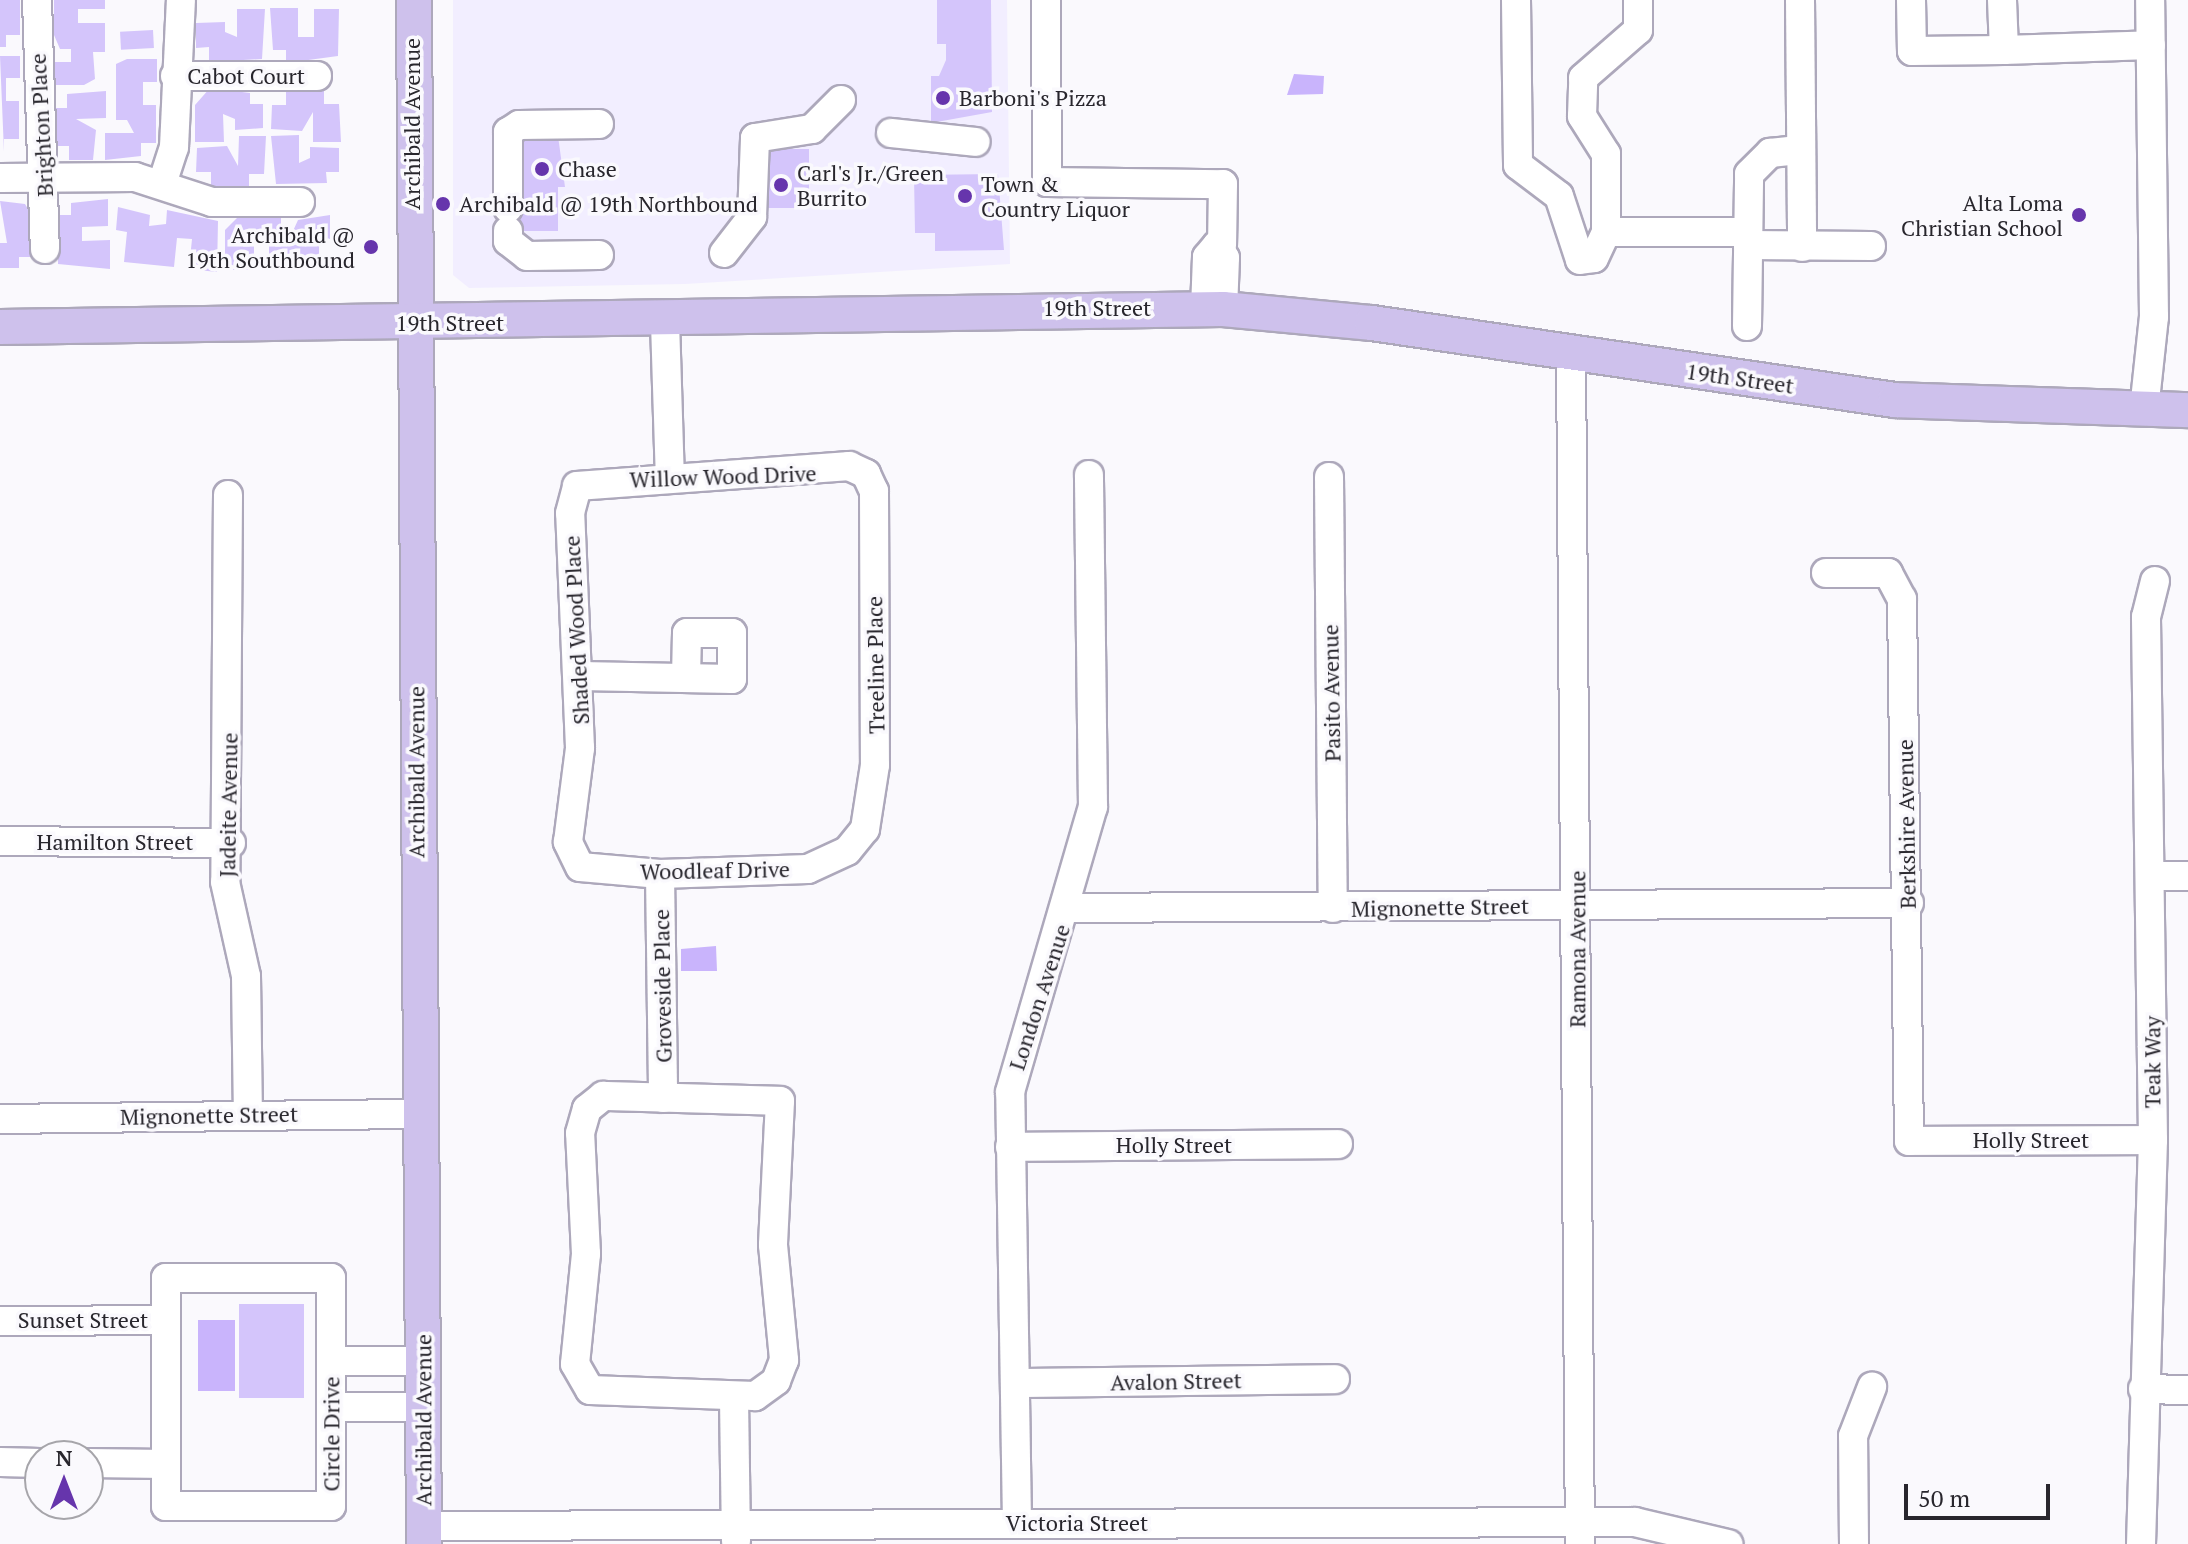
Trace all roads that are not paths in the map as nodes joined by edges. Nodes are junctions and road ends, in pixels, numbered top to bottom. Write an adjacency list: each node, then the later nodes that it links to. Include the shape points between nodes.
1 (37, 0): 21 (street, Brighton Place)
2 (181, 0): 13 (street)
3 (414, 0): 33 (main road, Archibald Avenue)
4 (1046, 0): 26 (street, via 1047,182 1223,184)
5 (1516, 0): 24 (street, via 1518,165 1559,196 1579,259 1594,258)
6 (1638, 0): 24 (street, via 1638,30 1583,78 1582,116 1606,154)
7 (1800, 0): 19 (street)
8 (1911, 0): 12 (street, via 1912,51)
9 (2002, 0): 12 (street)
10 (2150, 0): 11 (street)
11 (2151, 45): 12 (street); 37 (street, via 2154,317)
12 (2004, 50)
13 (175, 76): 14 (street, Cabot Court); 22 (street, via 174,147)
14 (317, 76)
15 (841, 100): 30 (street, via 812,129 755,138 752,217)
16 (599, 124): 31 (street, via 519,125 508,132 508,241 527,256)
17 (891, 133): 18 (street)
18 (976, 142)
19 (1801, 150): 25 (street, via 1770,153 1749,174); 28 (street)
20 (0, 178): 21 (street)
21 (39, 178): 22 (street, via 135,177); 29 (street, Brighton Place)
22 (162, 184): 23 (street, via 212,202)
23 (300, 202)
24 (1606, 232): 25 (street)
25 (1748, 238): 28 (street); 34 (street)
26 (1222, 245)
27 (1871, 246): 28 (street)
28 (1802, 247)
29 (45, 249)
30 (724, 253)
31 (599, 255)
32 (665, 322): 33 (main road, 19th Street); 36 (main road, 19th Street, via 897,310 1214,309); 41 (street)
33 (412, 323): 35 (main road, 19th Street); 62 (main road, Archibald Avenue)
34 (1747, 326)
35 (0, 327)
36 (1571, 353): 37 (main road, 19th Street, via 1895,400); 57 (street, Ramona Avenue)
37 (2144, 410): 38 (main road, 19th Street)
38 (2188, 410)
39 (866, 474): 41 (street, Willow Wood Drive, via 849,466); 51 (street, Treeline Place, via 874,491 875,765 865,829)
40 (1089, 475): 58 (street, London Avenue, via 1093,807)
41 (670, 477): 43 (street, Willow Wood Drive)
42 (1329, 477): 59 (street, Pasito Avenue)
43 (577, 486): 47 (street, Shaded Wood Place, via 570,513)
44 (228, 495): 50 (street, Jadeite Avenue)
45 (1826, 573): 56 (street, Berkshire Avenue, via 1888,573 1902,599)
46 (2155, 581): 54 (street, Teak Way, via 2146,617)
47 (581, 676): 48 (street); 52 (street, Shaded Wood Place, via 568,842)
48 (686, 677)
49 (0, 841): 50 (street, Hamilton Street)
50 (231, 843): 61 (street, Jadeite Avenue, via 225,882 246,976)
51 (847, 851): 53 (street, Woodleaf Drive, via 808,869)
52 (580, 867): 53 (street, Woodleaf Drive)
53 (660, 874): 60 (street, Groveside Place)
54 (2151, 876): 55 (street); 64 (street, Teak Way)
55 (2188, 876)
56 (1909, 903): 57 (street, Mignonette Street); 65 (street, Berkshire Avenue)
57 (1577, 906): 59 (street, Mignonette Street); 86 (street, Ramona Avenue)
58 (1068, 908): 59 (street, Mignonette Street); 67 (street, London Avenue, via 1017,1050)
59 (1333, 908)
60 (663, 1098): 77 (street, via 780,1101 773,1245 784,1360 776,1381 755,1396); 77 (street, via 603,1096 587,1109 580,1133 586,1254 575,1364 590,1390)
61 (248, 1114): 62 (street, Mignonette Street); 63 (street, Mignonette Street)
62 (419, 1114): 71 (main road, Archibald Avenue)
63 (0, 1119)
64 (2153, 1140): 65 (street, Holly Street); 75 (street, Teak Way)
65 (1909, 1141)
66 (1338, 1144): 67 (street, Holly Street)
67 (1010, 1147): 73 (street, London Avenue)
68 (166, 1320): 69 (street, Sunset Street); 70 (street, Circle Drive, via 166,1278 331,1278); 83 (street, Circle Drive)
69 (0, 1321)
70 (331, 1361): 71 (street); 78 (street, Circle Drive)
71 (424, 1361): 79 (main road, Archibald Avenue)
72 (1335, 1379): 73 (street, Avalon Street)
73 (1017, 1383): 84 (street, London Avenue)
74 (1872, 1387): 90 (street, via 1853,1436)
75 (2143, 1389): 76 (street); 91 (street, Teak Way)
76 (2188, 1390)
77 (734, 1398): 87 (street)
78 (331, 1407): 79 (street); 83 (street, Circle Drive, via 331,1506 166,1506)
79 (424, 1407): 88 (main road, Archibald Avenue)
80 (0, 1462): 81 (street)
81 (24, 1463)
82 (104, 1463): 83 (street)
83 (166, 1464)
84 (1017, 1523): 85 (street, Victoria Street); 87 (street, Victoria Street)
85 (1077, 1533): 86 (street, Victoria Street)
86 (1580, 1533): 89 (street, Victoria Street, via 1635,1522)
87 (736, 1534): 88 (street, Victoria Street)
88 (424, 1535)
89 (1728, 1544)
90 (1854, 1544)
91 (2141, 1544)

